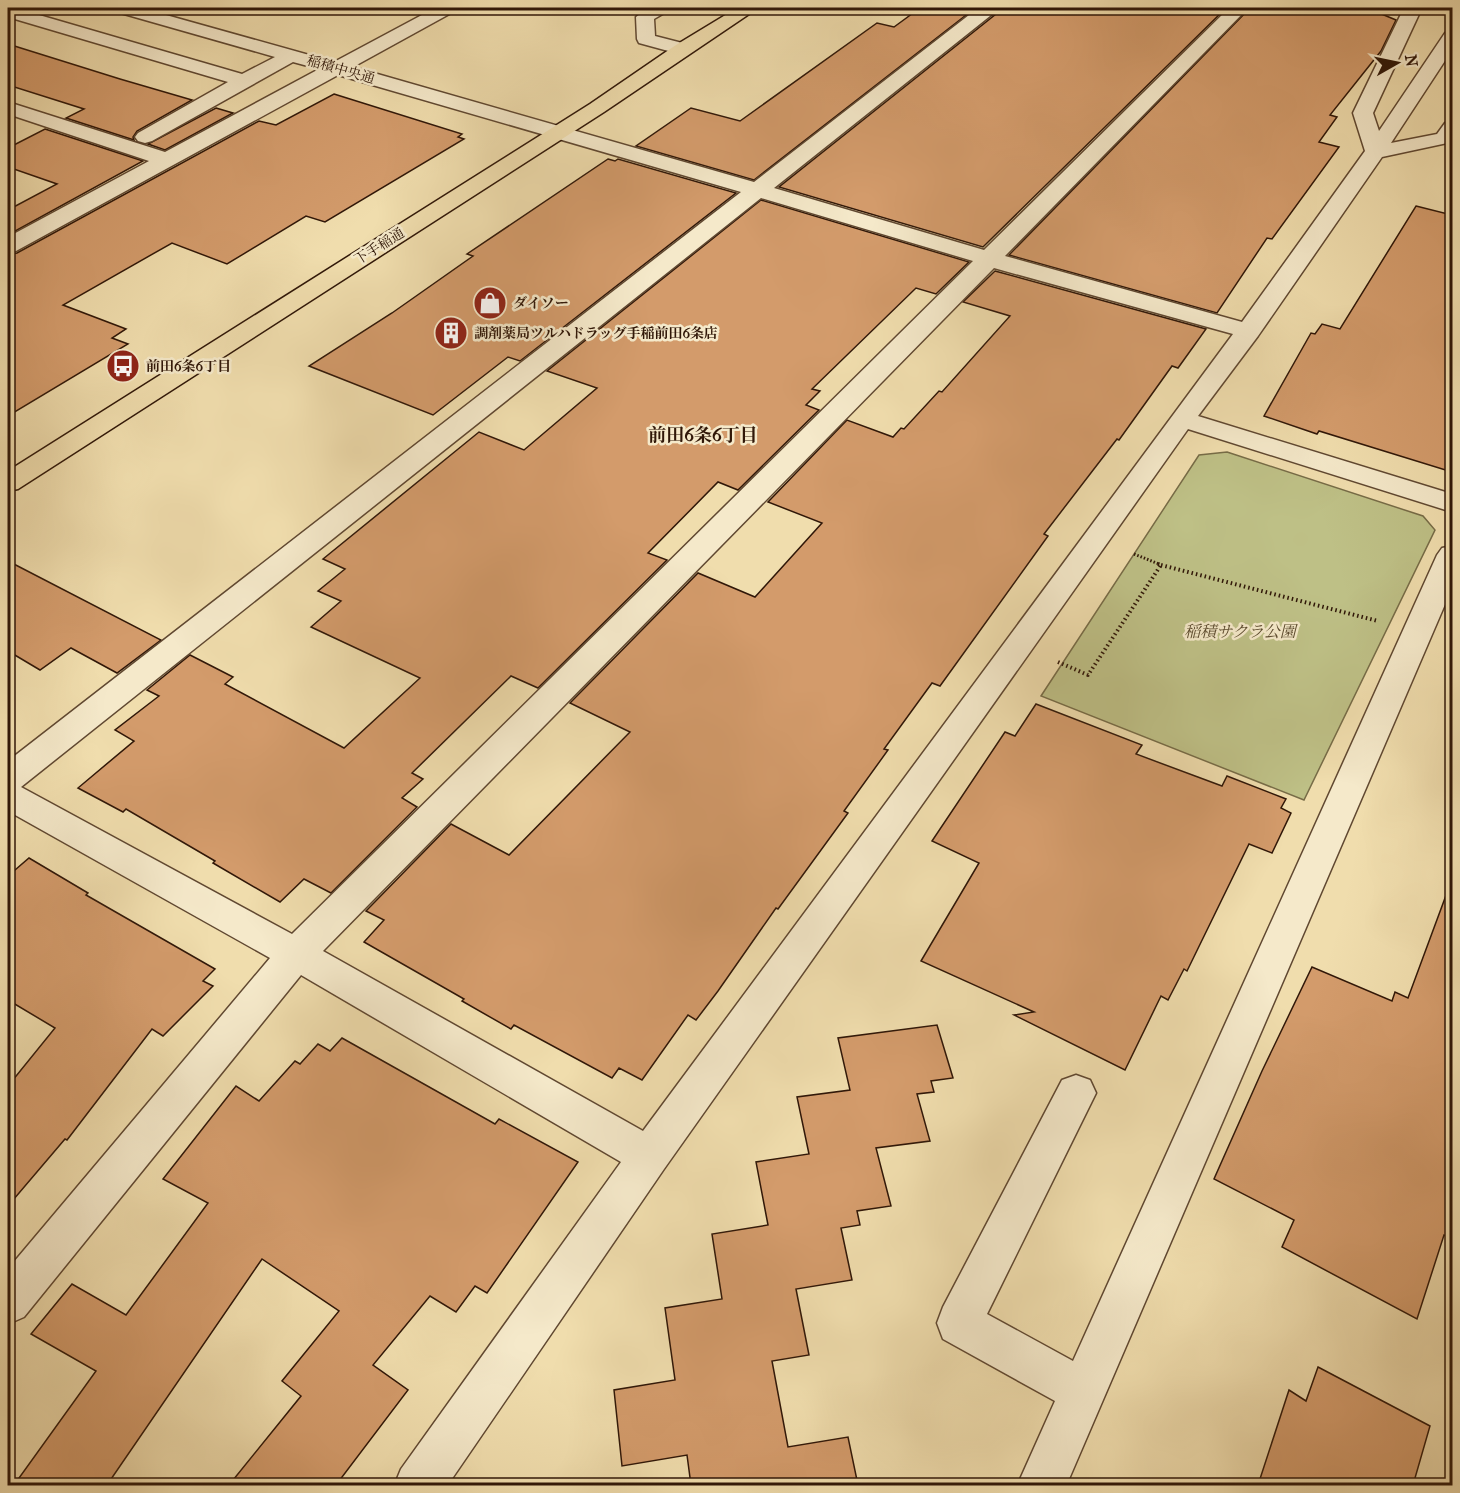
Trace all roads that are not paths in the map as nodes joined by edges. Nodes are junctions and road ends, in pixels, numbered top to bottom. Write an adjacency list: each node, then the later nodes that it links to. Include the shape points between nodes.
1 (123, 8): 11 (street, 稲積中央通)
2 (447, 8): 12 (street)
3 (660, 8): 10 (street, via 645,17 646,39)
4 (749, 8): 10 (main road, 下手稲通)
5 (989, 8): 22 (street)
6 (1239, 8): 24 (street)
7 (1402, 8): 20 (street, via 1411,12 1363,113)
8 (8, 11): 13 (street)
9 (1452, 37): 20 (street)
10 (683, 48): 18 (main road, 下手稲通)
11 (292, 55): 12 (street, 稲積中央通); 13 (street)
12 (336, 68): 18 (street, 稲積中央通); 21 (street)
13 (244, 81): 19 (street)
14 (8, 108): 15 (street)
15 (32, 116): 17 (street); 21 (street)
16 (1452, 126): 20 (street, via 1444,140)
17 (8, 128)
18 (560, 131): 22 (street, 稲積中央通); 27 (main road, 下手稲通)
19 (145, 137)
20 (1376, 152): 25 (street)
21 (167, 160): 23 (street)
22 (756, 189): 24 (street, 稲積中央通); 30 (street)
23 (8, 246)
24 (989, 258): 25 (street, 稲積中央通); 32 (street)
25 (1249, 331): 26 (street)
26 (1182, 419): 28 (street); 34 (street)
27 (8, 483)
28 (1452, 502)
29 (1452, 555): 36 (street)
30 (8, 779)
31 (8, 795): 32 (street)
32 (296, 954): 34 (street); 35 (street)
33 (1076, 1093): 36 (street, via 959,1323)
34 (649, 1156): 37 (street)
35 (8, 1302)
36 (1082, 1391): 38 (street)
37 (418, 1485)
38 (1041, 1485)

